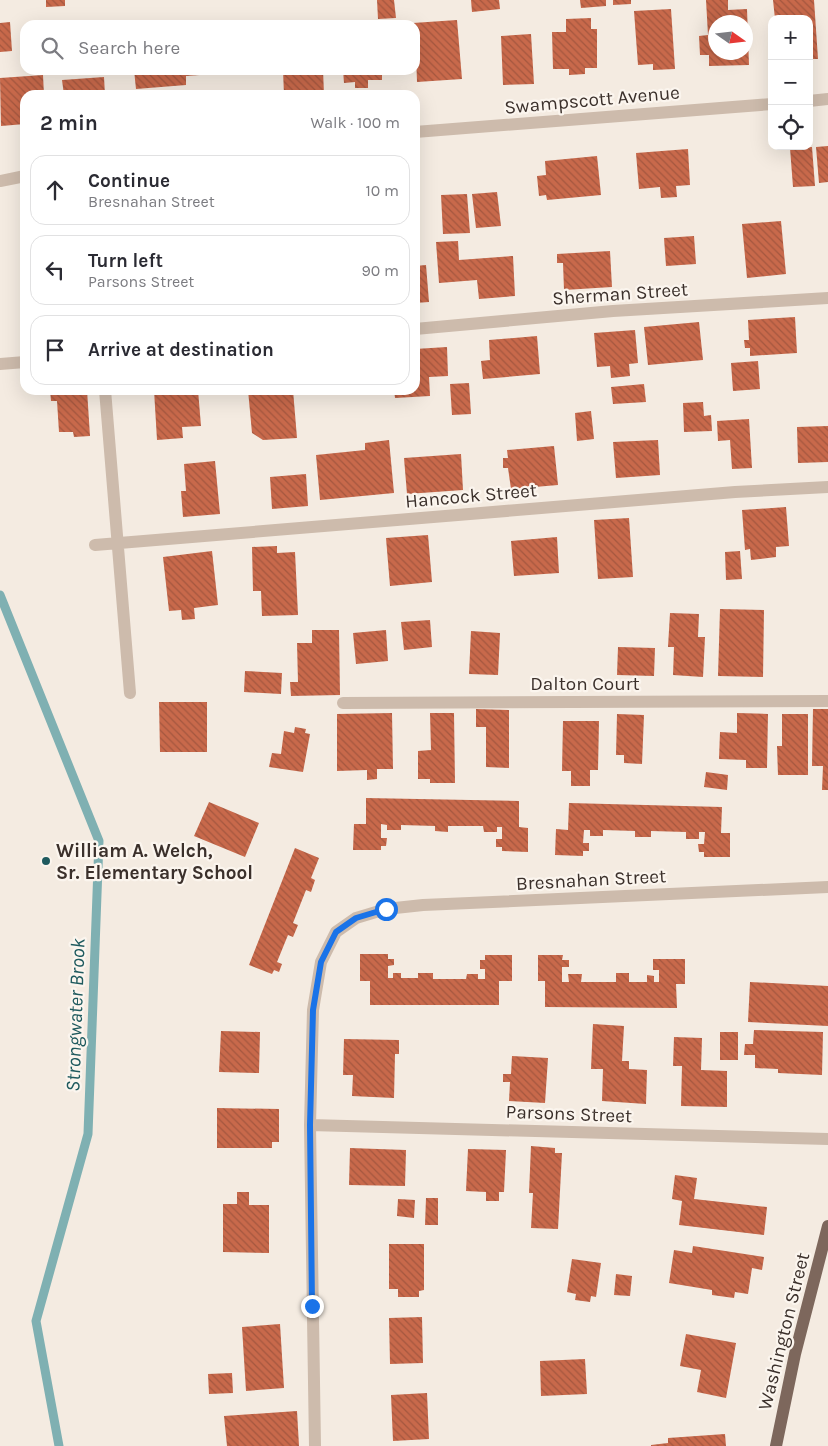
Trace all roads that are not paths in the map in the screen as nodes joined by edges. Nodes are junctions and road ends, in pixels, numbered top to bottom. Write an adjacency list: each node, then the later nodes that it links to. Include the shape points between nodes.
1 (828, 99): 2 (street)
2 (813, 101)
3 (768, 104): 4 (street, Swampscott Avenue)
4 (420, 132)
5 (20, 177): 6 (street)
6 (0, 181)
7 (828, 298): 8 (street, Sherman Street, via 613,311)
8 (420, 329)
9 (20, 362): 10 (street)
10 (0, 364)
11 (105, 395): 13 (street)
12 (828, 487): 13 (street, Hancock Street)
13 (118, 543): 14 (street, Hancock Street); 15 (street)
14 (96, 545)
15 (130, 693)
16 (828, 701): 17 (street, Dalton Court)
17 (343, 703)
18 (828, 887): 19 (street, Bresnahan Street, via 423,905 386,909 356,918 336,932 321,962 313,1010)
19 (310, 1125): 20 (street, Parsons Street); 22 (street)
20 (828, 1139)
21 (828, 1226): 23 (main road, Washington Street, via 795,1354)
22 (315, 1446)
23 (776, 1446)

